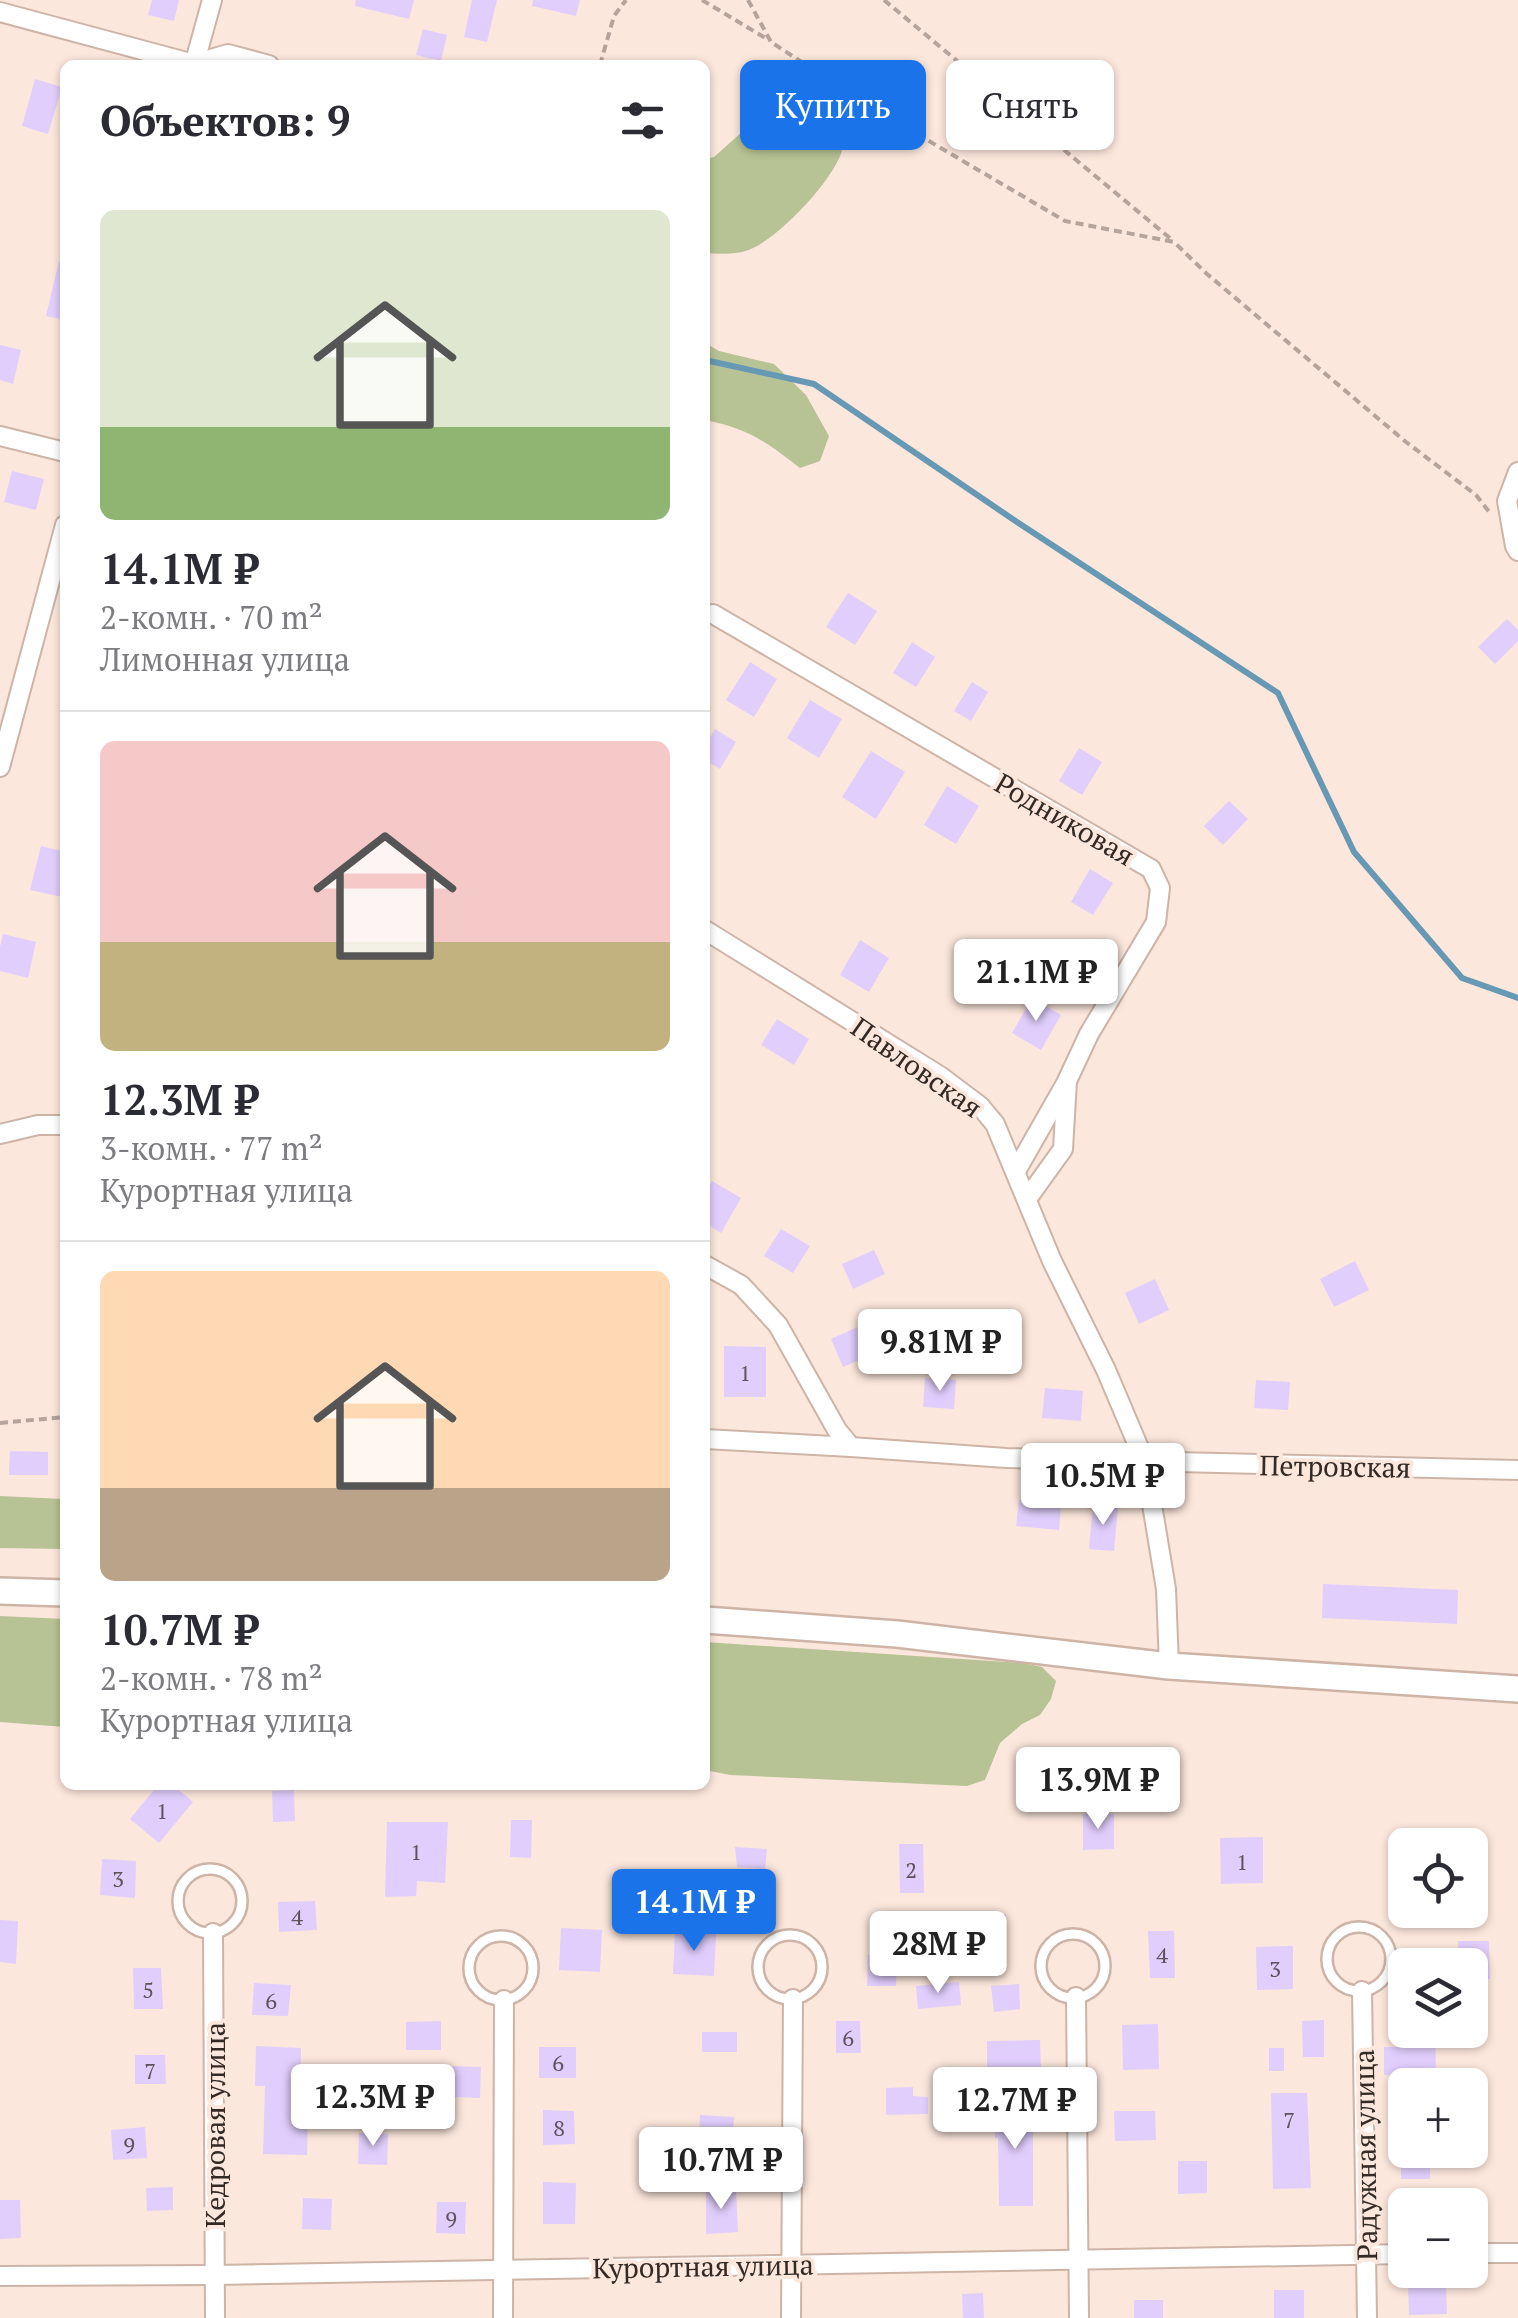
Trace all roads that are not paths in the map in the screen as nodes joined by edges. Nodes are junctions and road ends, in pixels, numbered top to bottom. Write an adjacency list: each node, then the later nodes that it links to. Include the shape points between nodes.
1 (212, 0): 4 (street)
2 (0, 12): 3 (street)
3 (179, 60)
4 (195, 60)
5 (208, 60): 6 (street, via 228,54)
6 (250, 60)
7 (0, 436): 8 (street)
8 (60, 451)
9 (1518, 472): 11 (street, via 1506,501)
10 (60, 544): 13 (street)
11 (1516, 548)
12 (713, 614): 15 (street, Родниковая, via 1151,869 1160,888 1156,922)
13 (0, 767)
14 (710, 933): 18 (street, Павловская, via 980,1106)
15 (1067, 1082): 18 (street); 19 (street, Родниковая, via 1063,1149)
16 (60, 1125): 17 (street)
17 (0, 1134)
18 (1016, 1171): 19 (street, Павловская)
19 (1027, 1199): 23 (street, Павловская)
20 (710, 1268): 22 (street, via 741,1285 778,1325)
21 (710, 1439): 22 (street, Петровская)
22 (851, 1447): 23 (street, Петровская)
23 (1145, 1462): 24 (street, Петровская); 28 (street, Павловская, via 1166,1589)
24 (1518, 1470)
25 (0, 1591): 26 (street)
26 (60, 1594)
27 (710, 1620): 28 (street)
28 (1168, 1666): 29 (street)
29 (1518, 1689)
30 (214, 1933): 30 (lane, via 184,1920 178,1898 187,1879 207,1869 234,1879 242,1898 238,1917); 42 (street, Кедровая улица)
31 (1362, 1991): 31 (lane, via 1341,1986 1328,1968 1336,1937 1356,1928 1383,1938 1391,1956 1380,1983); 38 (street, Радужная улица)
32 (1076, 1998): 32 (lane, via 1046,1985 1041,1964 1049,1944 1069,1934 1088,1938 1104,1962 1094,1990); 39 (street)
33 (793, 1999): 33 (lane, via 766,1989 758,1971 768,1944 786,1936 816,1948 822,1970 813,1990); 40 (street)
34 (504, 2000): 34 (lane, via 483,1995 470,1977 472,1955 497,1936 516,1940 532,1965 522,1992); 41 (street)
35 (1518, 2253): 37 (street)
36 (1388, 2254): 38 (street, Курортная улица)
37 (1488, 2254)
38 (1367, 2255): 39 (street, Курортная улица); 48 (street, Радужная улица)
39 (1079, 2260): 40 (street, Курортная улица); 47 (street)
40 (790, 2264): 41 (street, Курортная улица); 46 (street)
41 (502, 2270): 42 (street, Курортная улица); 45 (street)
42 (215, 2275): 43 (street, Курортная улица); 44 (street, Кедровая улица)
43 (0, 2276)
44 (215, 2318)
45 (503, 2318)
46 (791, 2318)
47 (1079, 2318)
48 (1367, 2318)

